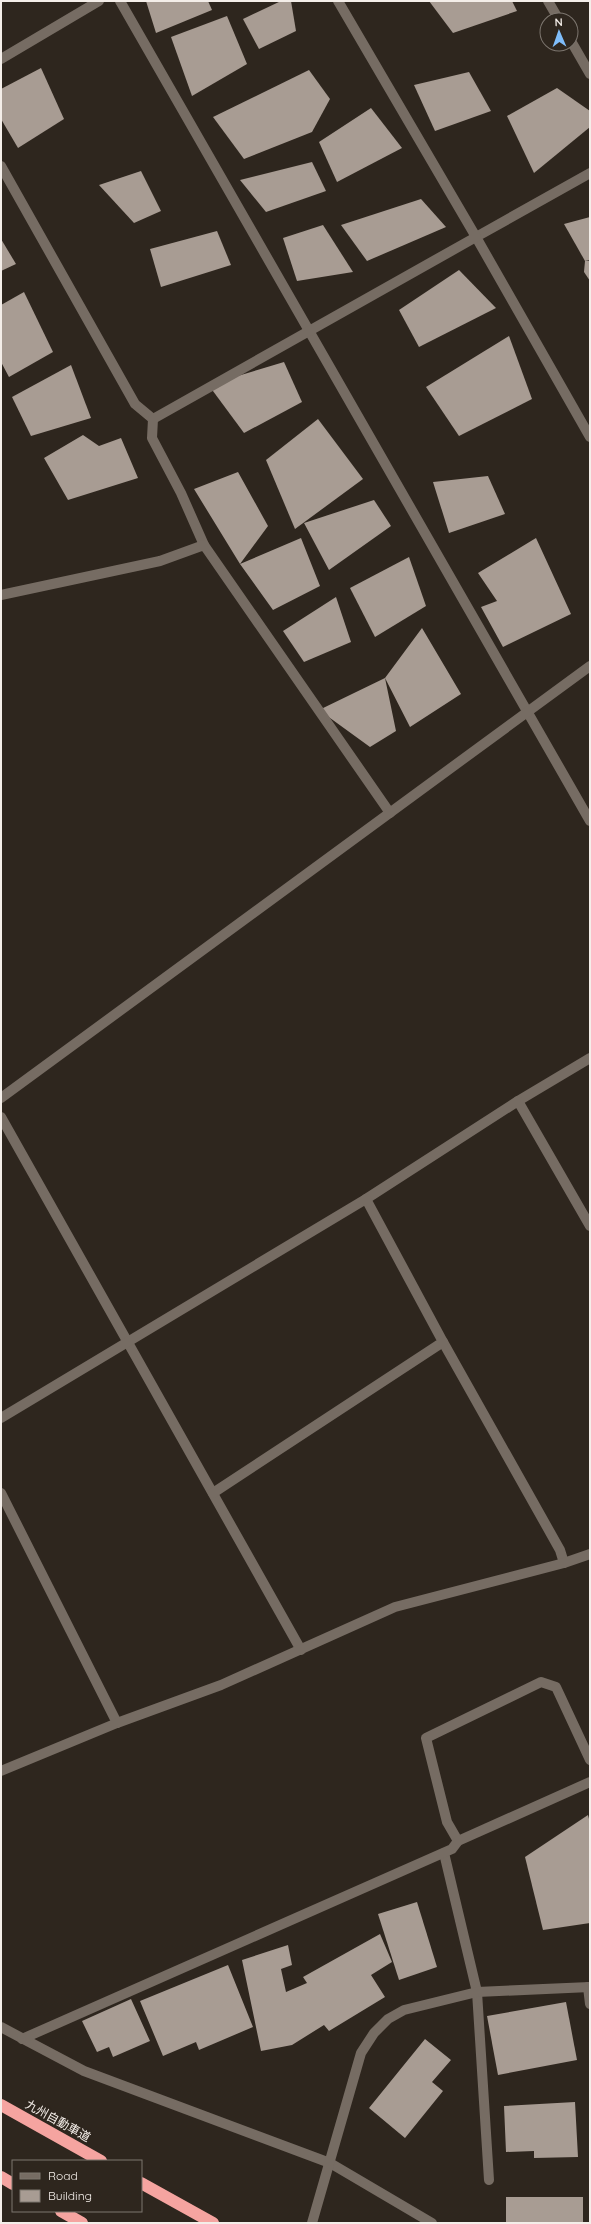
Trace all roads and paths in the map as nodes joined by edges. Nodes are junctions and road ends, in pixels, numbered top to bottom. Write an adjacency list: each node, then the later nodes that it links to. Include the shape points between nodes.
1 (99, 1): 7 (street)
2 (120, 1): 12 (street)
3 (338, 1): 11 (street)
4 (548, 1): 5 (street)
5 (554, 12)
6 (577, 52): 8 (street)
7 (1, 59)
8 (590, 74)
9 (1, 166): 13 (street, via 135,404)
10 (590, 173): 11 (street)
11 (476, 237): 12 (street); 14 (street)
12 (309, 331): 13 (street); 18 (street)
13 (153, 419): 15 (street, via 152,438 181,493)
14 (590, 437)
15 (204, 545): 16 (street, via 160,561); 19 (street)
16 (1, 595)
17 (590, 666): 18 (street)
18 (528, 712): 19 (street); 20 (street)
19 (390, 813): 22 (street)
20 (590, 822)
21 (590, 1058): 23 (street)
22 (1, 1098)
23 (518, 1101): 25 (street); 26 (street)
24 (1, 1117): 28 (street)
25 (366, 1199): 27 (street); 28 (street)
26 (590, 1226)
27 (443, 1342): 31 (street); 33 (street, via 560,1550)
28 (129, 1343): 29 (street); 31 (street)
29 (1, 1418)
30 (1, 1493): 35 (street)
31 (213, 1493): 34 (street)
32 (590, 1554): 33 (street)
33 (564, 1563): 34 (street, via 395,1607)
34 (302, 1650): 35 (street, via 221,1685)
35 (117, 1723): 37 (street)
36 (590, 1760): 39 (street, via 556,1687 541,1682 426,1738 447,1822)
37 (1, 1771)
38 (590, 1782): 39 (street)
39 (458, 1841): 40 (street, via 452,1850)
40 (444, 1853): 42 (street); 45 (street)
41 (589, 1987): 42 (street); 43 (street)
42 (477, 1992): 48 (street, via 404,2010 388,2019 374,2033 361,2053); 50 (street)
43 (590, 2004)
44 (1, 2027): 45 (street)
45 (22, 2039): 48 (street, via 84,2071)
46 (1, 2105): 47 (highway, 九州自動車道)
47 (99, 2160)
48 (330, 2163): 56 (street); 57 (street)
49 (1, 2178): 51 (highway)
50 (488, 2180)
51 (12, 2184)
52 (142, 2184): 55 (highway)
53 (63, 2212): 54 (highway)
54 (82, 2223)
55 (213, 2223)
56 (312, 2223)
57 (432, 2223)

